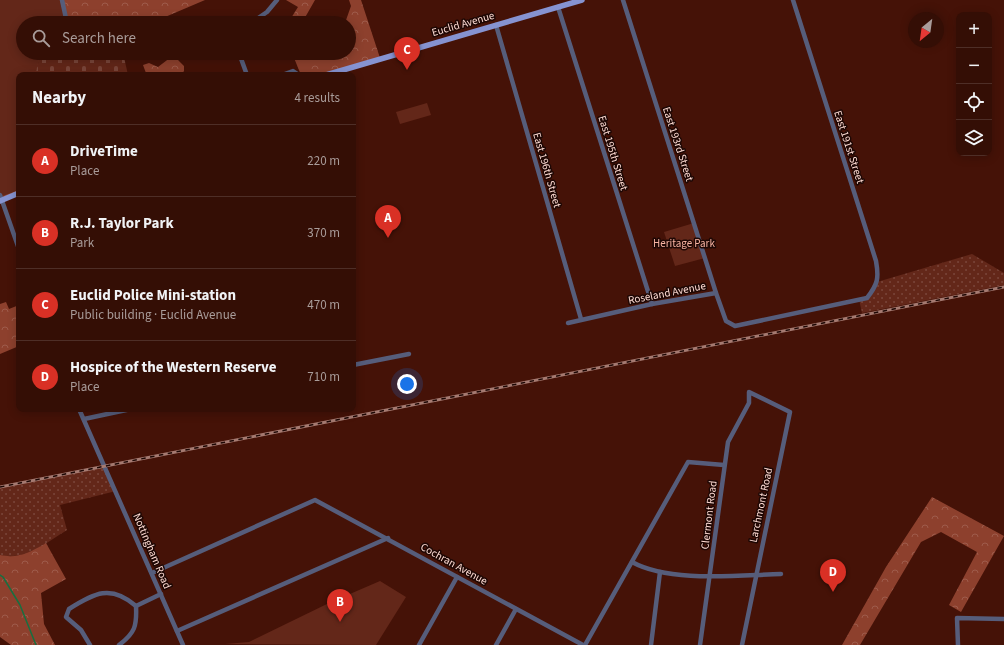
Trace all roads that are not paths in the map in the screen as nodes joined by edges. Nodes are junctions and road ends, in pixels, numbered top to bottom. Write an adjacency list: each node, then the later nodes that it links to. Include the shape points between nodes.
1 (62, 0): 7 (street)
2 (277, 0): 8 (street)
3 (582, 0): 6 (main road, Euclid Avenue)
4 (623, 0): 16 (street, East 193rd Street)
5 (793, 0): 17 (street, East 191st Street, via 876,261 878,278)
6 (558, 7): 9 (main road, Euclid Avenue); 18 (street, East 195th Street)
7 (66, 16)
8 (261, 16)
9 (496, 25): 12 (main road, Euclid Avenue); 19 (street, East 196th Street)
10 (241, 60): 11 (street)
11 (245, 72)
12 (336, 72)
13 (16, 194): 14 (main road)
14 (1, 199): 15 (street)
15 (16, 241)
16 (716, 293): 17 (street, Roseland Avenue, via 726,321 735,326); 18 (street, Roseland Avenue)
17 (867, 298)
18 (652, 304): 19 (street, Roseland Avenue)
19 (582, 319): 20 (street, Roseland Avenue)
20 (568, 323)
21 (409, 354): 22 (street)
22 (356, 364)
23 (749, 392): 27 (street, Clermont Road, via 749,403 728,442); 34 (street, Larchmont Road, via 790,412)
24 (80, 412): 26 (street, Nottingham Road)
25 (117, 412): 26 (street)
26 (84, 419): 31 (street, Nottingham Road)
27 (724, 465): 29 (street, via 688,462); 33 (street, Clermont Road)
28 (388, 538): 31 (street, Cochran Avenue, via 315,500); 35 (street, Cochran Avenue); 40 (street)
29 (632, 562): 30 (street); 46 (street)
30 (660, 572): 33 (street); 47 (street)
31 (152, 573): 36 (street, Nottingham Road)
32 (781, 574): 34 (street)
33 (710, 575): 34 (street); 48 (street, Clermont Road)
34 (756, 575): 49 (street, Larchmont Road)
35 (457, 577): 38 (street, Cochran Avenue); 44 (street)
36 (160, 594): 37 (street); 40 (street, Nottingham Road)
37 (136, 606): 41 (street, via 127,598 108,592 68,609 66,617 80,630); 42 (street, via 135,629)
38 (516, 609): 45 (street); 46 (street, Cochran Avenue)
39 (1004, 619): 50 (street, via 957,618)
40 (177, 631): 43 (street, Nottingham Road)
41 (90, 645)
42 (119, 645)
43 (183, 645)
44 (419, 645)
45 (496, 645)
46 (584, 645)
47 (650, 645)
48 (700, 645)
49 (742, 645)
50 (958, 645)

